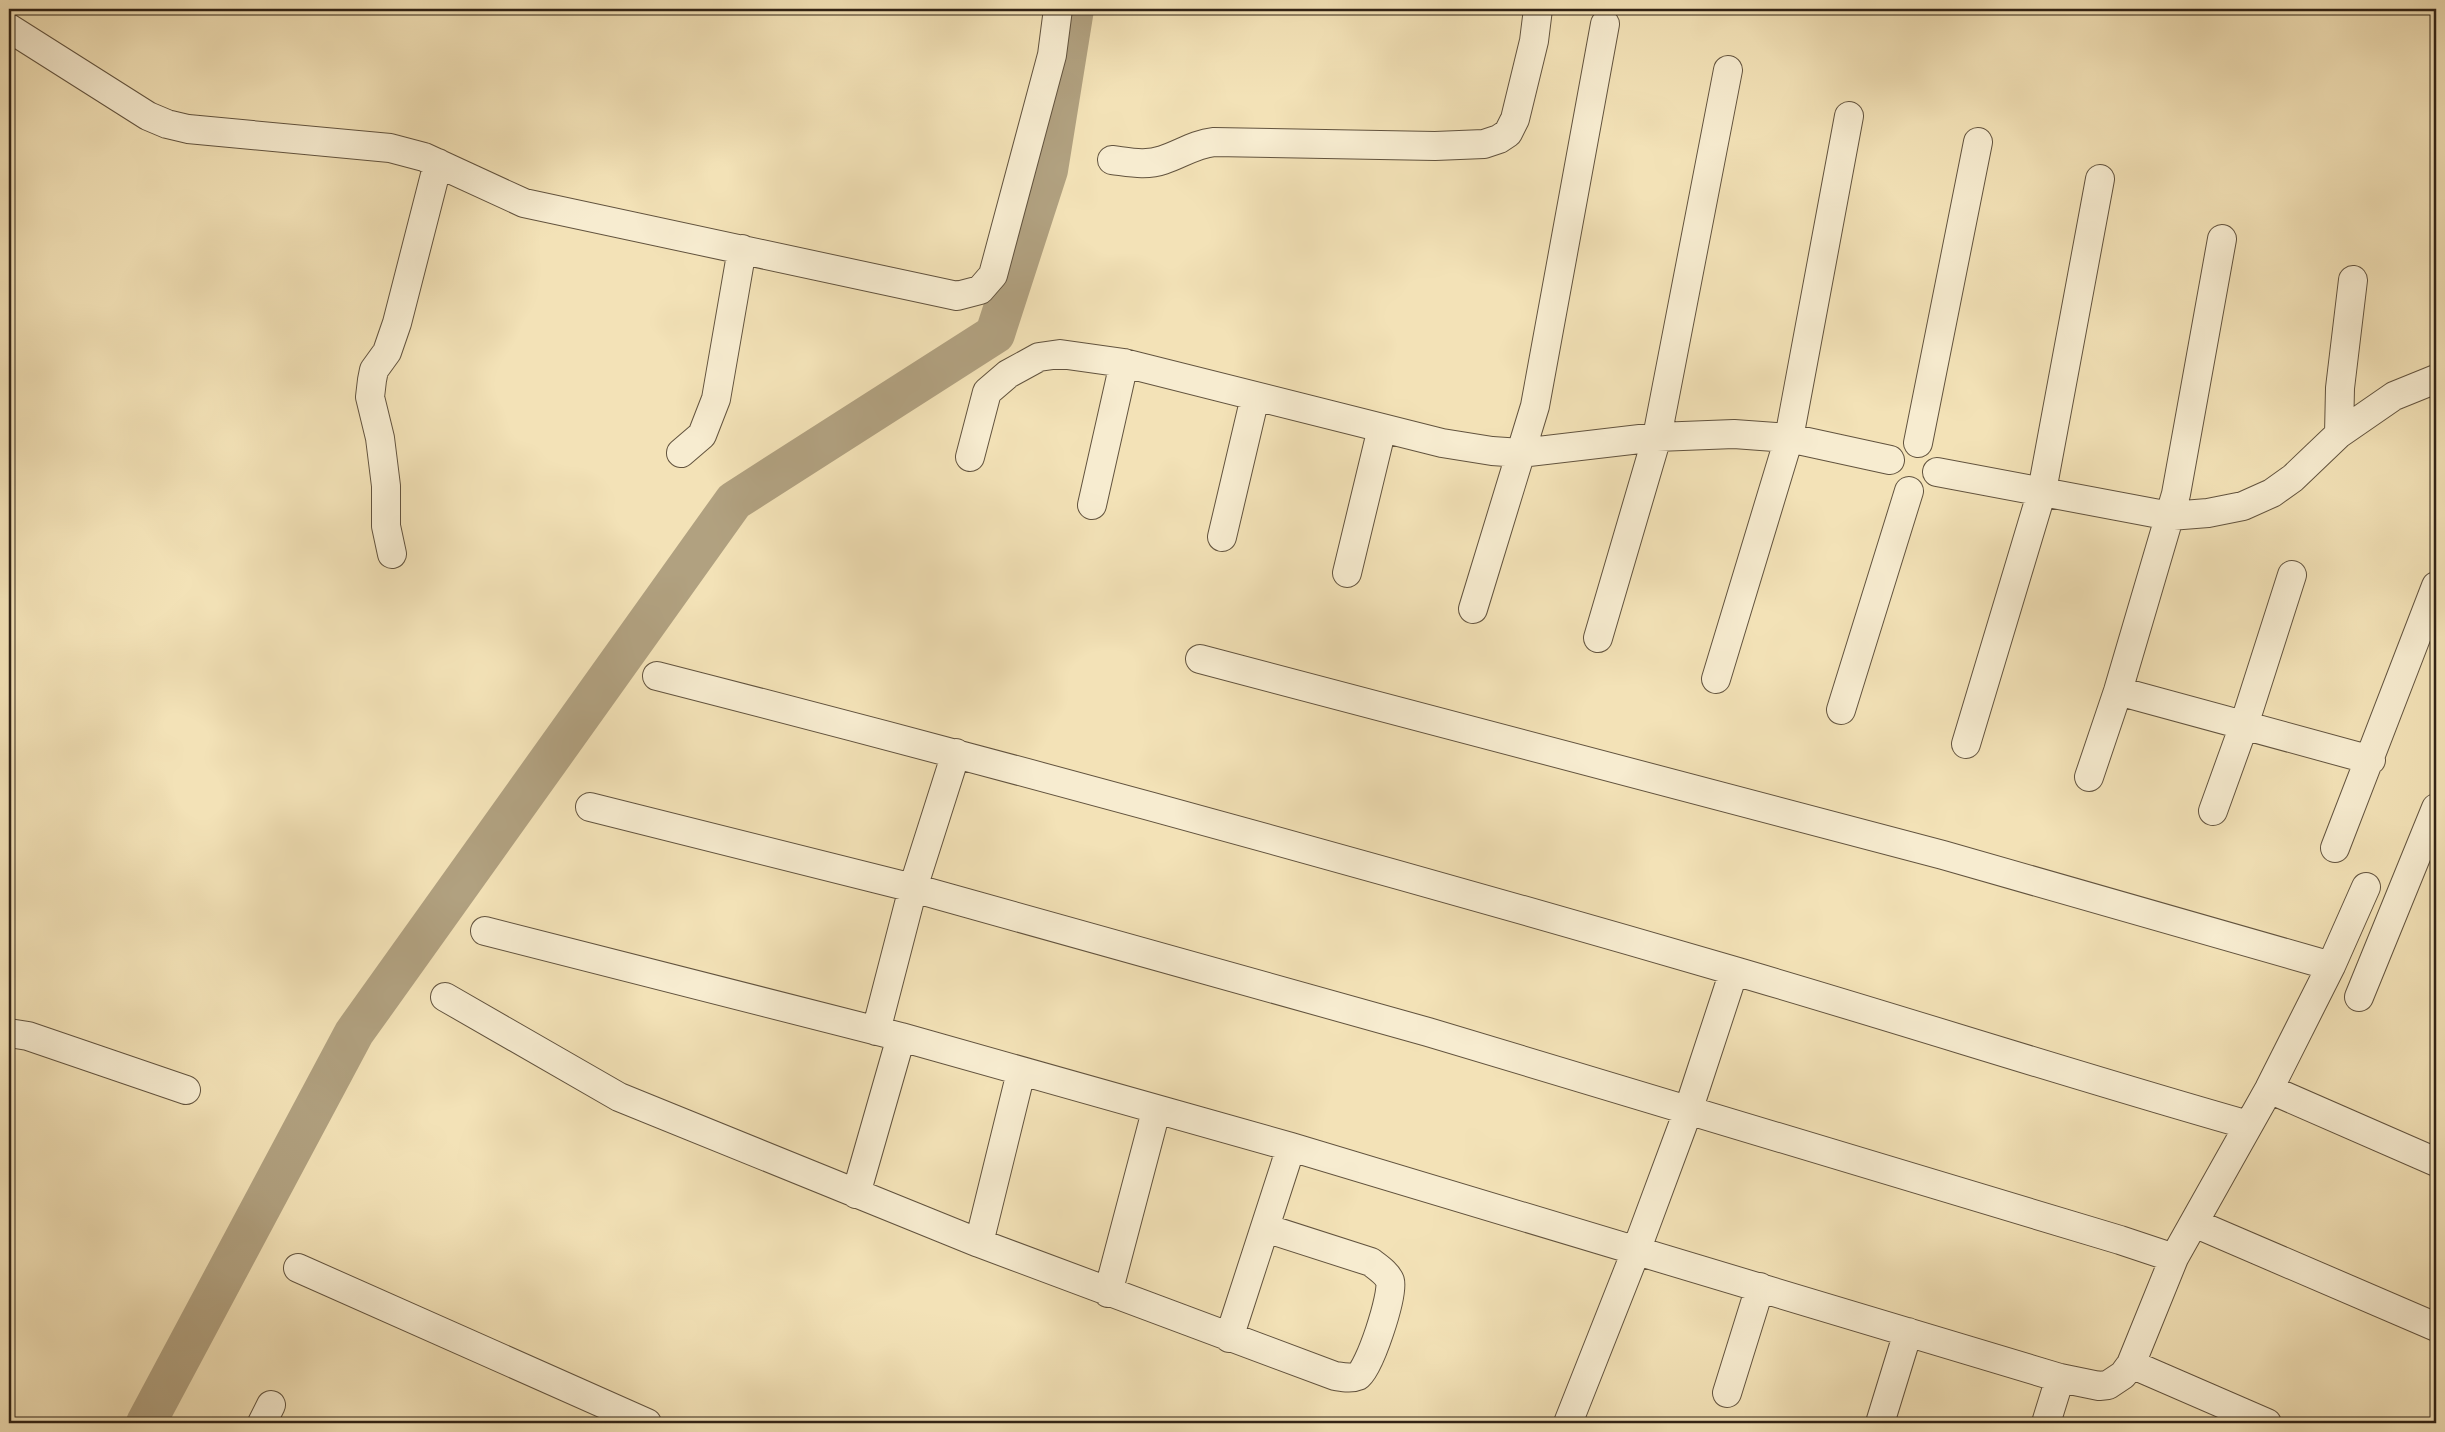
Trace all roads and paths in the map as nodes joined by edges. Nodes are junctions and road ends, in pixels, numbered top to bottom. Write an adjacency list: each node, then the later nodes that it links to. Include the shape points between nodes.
1 (1058, 9): 12 (street, via 1052,55 993,275 980,290 958,296)
2 (1538, 9): 8 (street, via 1534,41 1515,119 1508,133 1484,144 1214,142 1199,144 1161,161 1139,164)
3 (1605, 24): 23 (street, via 1549,341)
4 (9, 28): 9 (street, via 148,116 167,124 188,129 390,148)
5 (1728, 70): 19 (street)
6 (1849, 116): 20 (street)
7 (1978, 142): 21 (street)
8 (1112, 160)
9 (438, 163): 12 (street, via 524,203); 32 (street, via 397,323 372,380 370,397 380,438 386,486 386,526)
10 (2100, 179): 28 (street)
11 (2222, 238): 30 (street)
12 (742, 249): 22 (street, via 716,400 702,435)
13 (2353, 280): 18 (street, via 2340,388)
14 (1124, 363): 16 (street); 24 (street, via 1060,354 1039,358 1008,374 987,392); 29 (street)
15 (2436, 379): 18 (street, via 2394,396)
16 (1255, 397): 17 (street); 31 (street)
17 (1382, 428): 23 (street, via 1467,447); 33 (street)
18 (2339, 434): 30 (street, via 2293,478 2272,493 2243,506)
19 (1658, 437): 20 (street, via 1734,434); 23 (street); 37 (street)
20 (1789, 438): 25 (street); 40 (street)
21 (1918, 443): 25 (street, via 1901,446); 26 (street, via 1934,454 1938,462)
22 (681, 453)
23 (1521, 453): 36 (street)
24 (970, 457)
25 (1890, 460): 27 (street, via 1893,480)
26 (1937, 472): 27 (street, via 1927,487); 28 (street)
27 (1909, 491): 42 (street)
28 (2042, 491): 30 (street); 44 (street)
29 (1092, 505)
30 (2170, 516): 41 (street)
31 (1222, 537)
32 (392, 554)
33 (1347, 573)
34 (2292, 575): 43 (street)
35 (2436, 586): 46 (street)
36 (1473, 609)
37 (1598, 638)
38 (1200, 659): 55 (street, via 1943,854)
39 (656, 676): 45 (street)
40 (1716, 679)
41 (2118, 691): 43 (street); 47 (street)
42 (1841, 710)
43 (2244, 725): 46 (street); 50 (street)
44 (1966, 744)
45 (956, 753): 53 (street); 56 (street)
46 (2371, 760): 51 (street)
47 (2089, 777)
48 (590, 807): 53 (street)
49 (2436, 808): 58 (street)
50 (2213, 811)
51 (2335, 848)
52 (2366, 887): 55 (street)
53 (913, 888): 60 (street); 65 (street, via 1428,1032)
54 (485, 931): 60 (street)
55 (2331, 966): 62 (street)
56 (1734, 971): 65 (street); 66 (street)
57 (445, 997): 69 (street, via 619,1097)
58 (2359, 997)
59 (9, 1033): 63 (street, via 28,1036)
60 (888, 1034): 61 (street); 69 (street)
61 (1022, 1072): 64 (street); 72 (street)
62 (2269, 1089): 66 (street); 68 (street)
63 (186, 1090)
64 (1156, 1111): 67 (street); 77 (street)
65 (1688, 1111): 73 (street); 74 (street)
66 (2248, 1125): 70 (street)
67 (1291, 1147): 71 (street); 73 (street)
68 (2436, 1162)
69 (856, 1194): 72 (street)
70 (2194, 1223): 74 (street); 78 (street)
71 (1265, 1228): 80 (street); 80 (street, via 1371,1262 1382,1270 1390,1281 1390,1294 1380,1328 1362,1372 1345,1378)
72 (979, 1244): 77 (street)
73 (1636, 1251): 76 (street); 86 (street)
74 (2174, 1258): 81 (street)
75 (298, 1268): 85 (street)
76 (1760, 1287): 79 (street); 83 (street)
77 (1108, 1293): 80 (street)
78 (2436, 1327)
79 (1908, 1332): 82 (street); 87 (street)
80 (1229, 1338)
81 (2131, 1364): 82 (street, via 2123,1375 2098,1386); 84 (street)
82 (2060, 1378): 88 (street)
83 (1727, 1393)
84 (2225, 1415): 89 (street)
85 (647, 1423)
86 (1568, 1423)
87 (1880, 1423)
88 (2046, 1423)
89 (2267, 1423)

